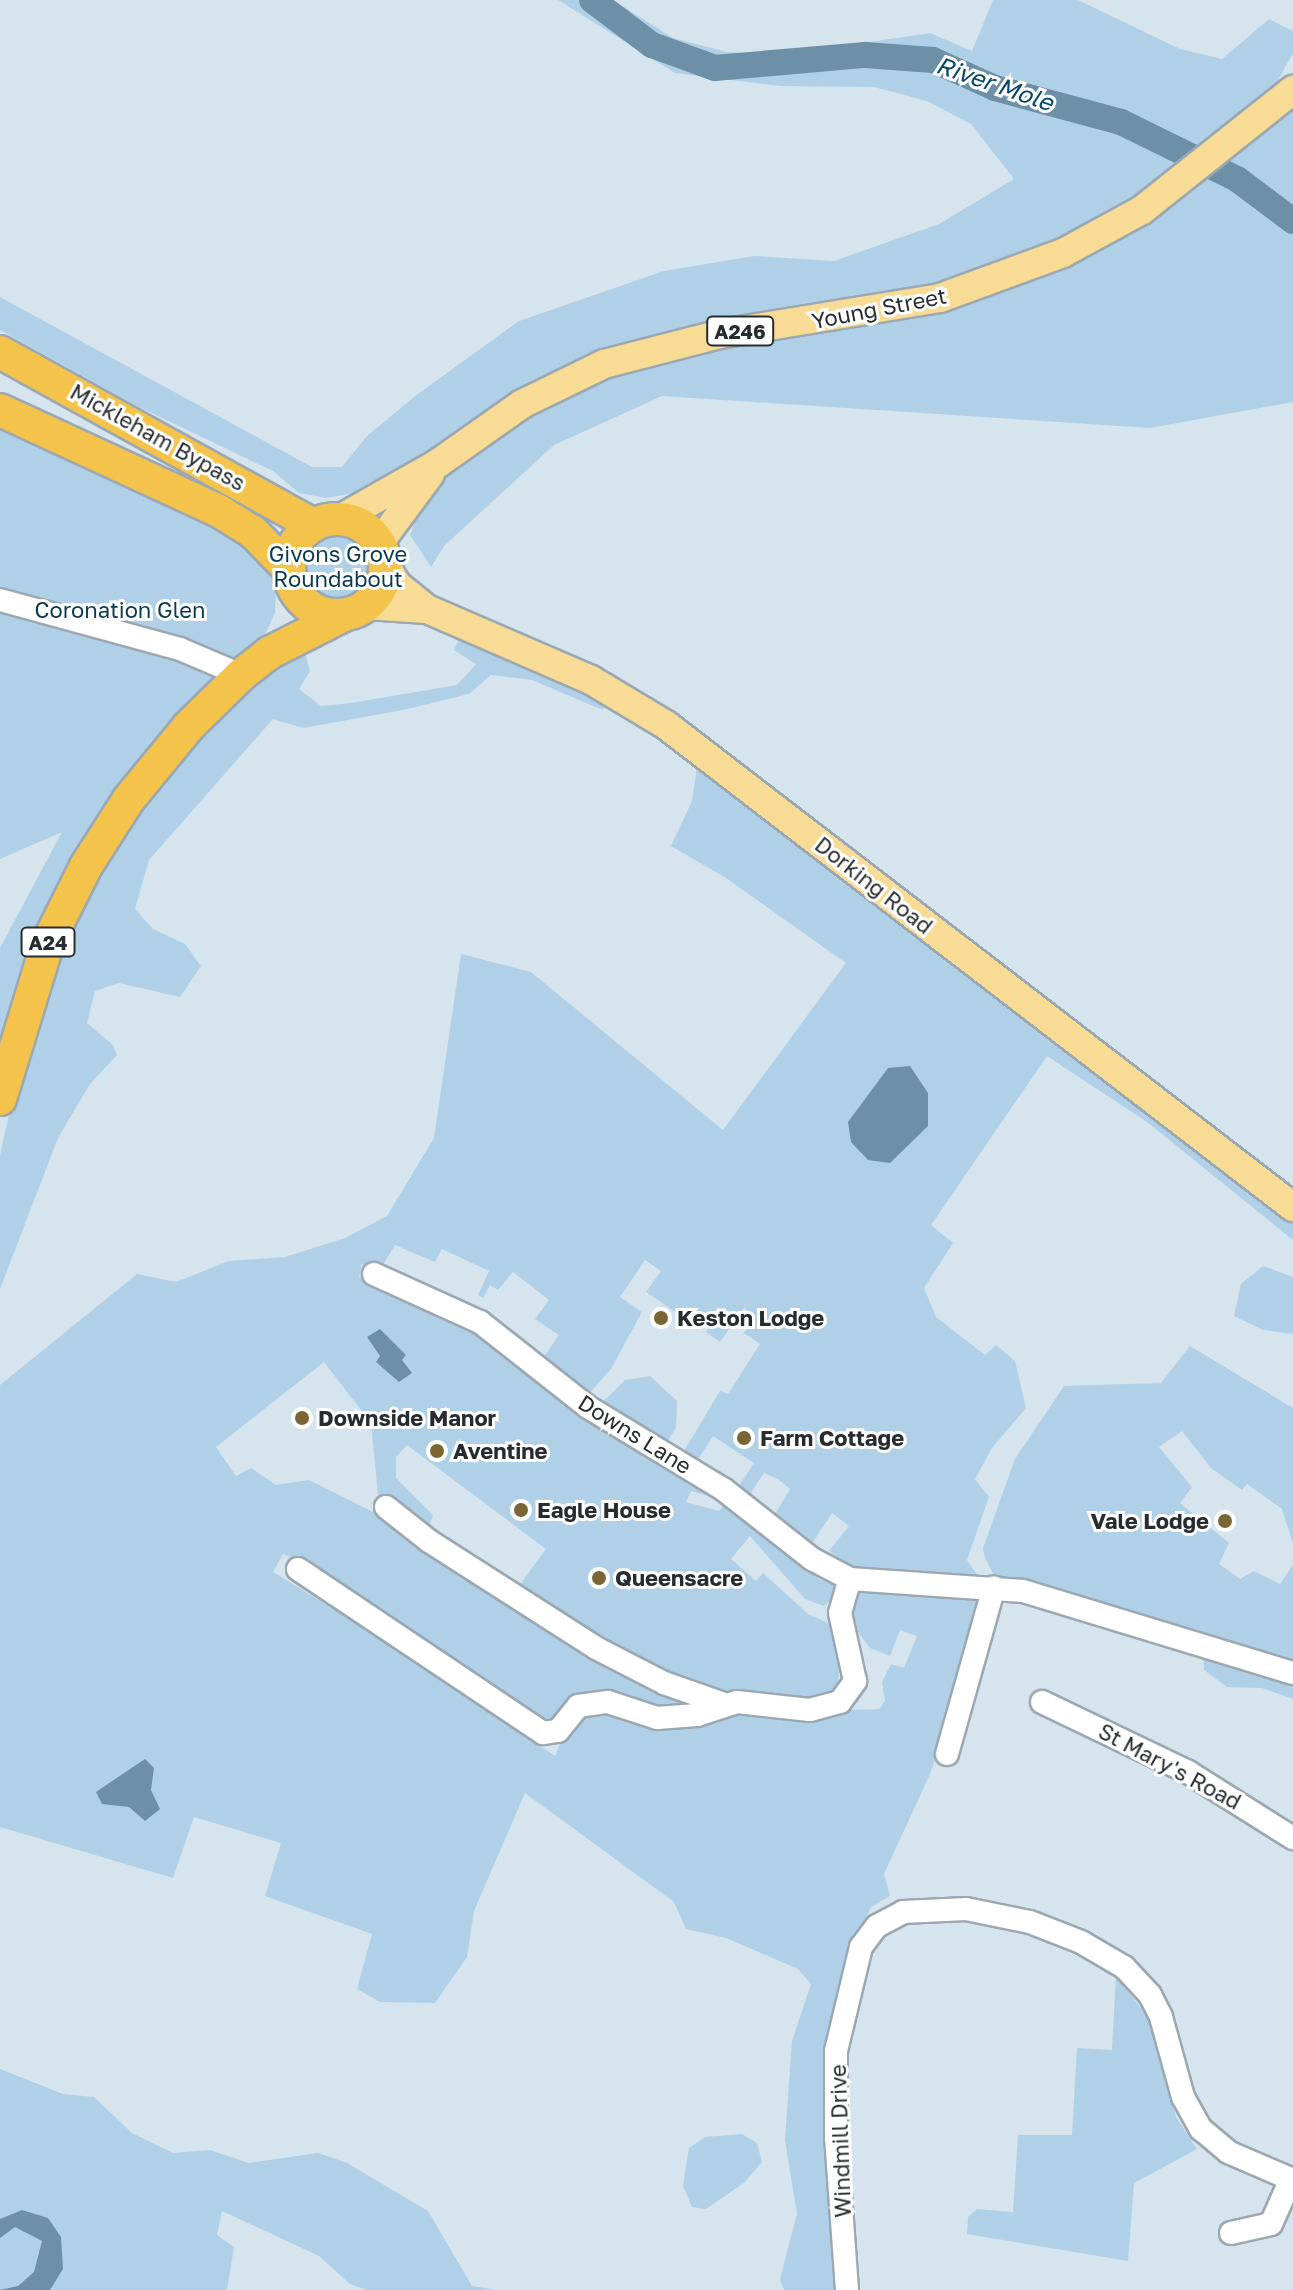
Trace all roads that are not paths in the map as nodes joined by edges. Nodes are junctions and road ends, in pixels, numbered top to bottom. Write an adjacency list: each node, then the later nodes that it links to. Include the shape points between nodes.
1 (1293, 90): 4 (main road, Young Street / A246, via 1142,210 1063,253 940,298 720,334 604,364 522,404)
2 (0, 352): 5 (highway, Mickleham Bypass)
3 (0, 410): 7 (highway, Mickleham Bypass, via 219,511 253,532)
4 (437, 464): 5 (main road, Young Street / A246); 6 (main road, Young Street / A246)
5 (327, 522): 6 (highway, via 363,526); 7 (highway, via 295,544)
6 (382, 554): 9 (main road, Dorking Road, via 397,585); 10 (highway, via 384,581)
7 (292, 579): 10 (highway, via 318,611); 11 (highway)
8 (0, 600): 12 (street, via 180,649)
9 (427, 609): 10 (main road, Dorking Road); 14 (main road, Dorking Road, via 633,701)
10 (354, 610): 11 (highway, A24)
11 (269, 653): 12 (highway, A24)
12 (241, 675): 13 (highway, A24, via 155,764 86,866 48,942)
13 (0, 1099)
14 (1293, 1207)
15 (374, 1274): 18 (street, Downs Lane, via 480,1322 588,1407 723,1489 812,1559)
16 (386, 1507): 22 (street, via 498,1587 605,1653 664,1683)
17 (298, 1569): 22 (street, via 543,1733 558,1731 578,1706 608,1702 657,1718 697,1715)
18 (850, 1579): 19 (street, Downs Lane, via 887,1586); 22 (street, via 840,1613 855,1681 840,1702 810,1710 749,1701)
19 (994, 1587): 20 (street, Downs Lane, via 1047,1597 1176,1642); 23 (street)
20 (1293, 1673)
21 (1042, 1702): 24 (street, St Mary's Road, via 1188,1772)
22 (724, 1704)
23 (947, 1754)
24 (1293, 1838)
25 (1292, 2179): 26 (street, via 1271,2224); 27 (street, Windmill Drive, via 1228,2152 1201,2129 1183,2097 1161,2017 1150,1995 1124,1967 1081,1942 1019,1920 966,1909 903,1912 877,1926 861,1947 836,2051)
26 (1231, 2233)
27 (847, 2290)

